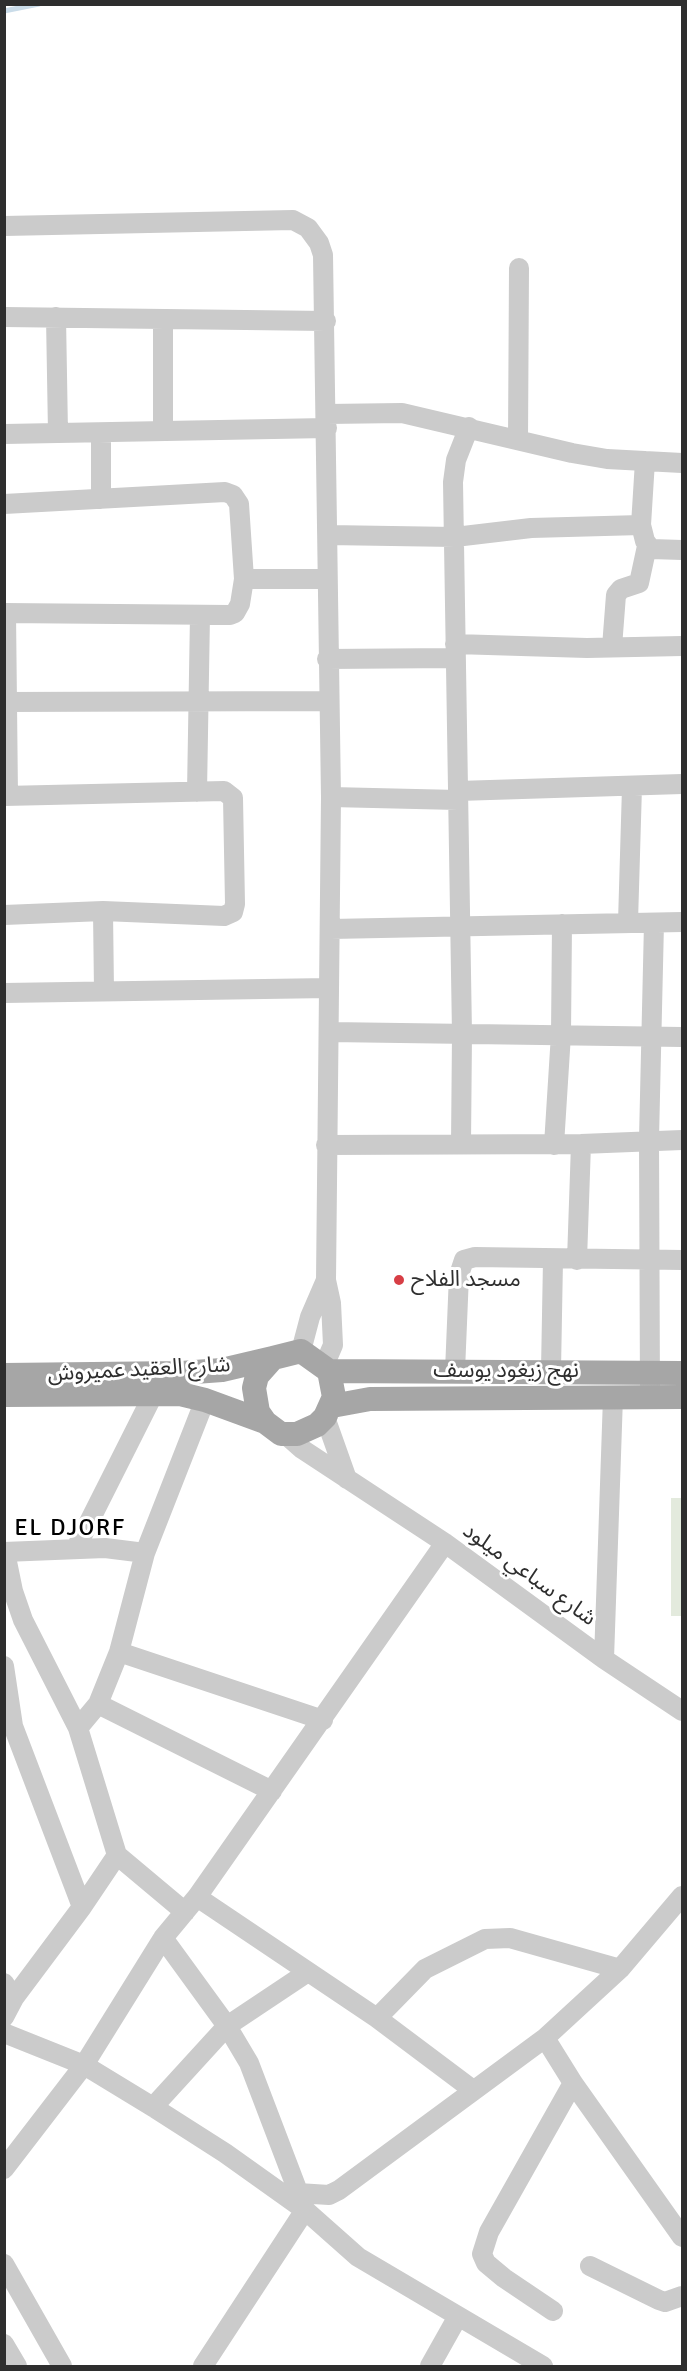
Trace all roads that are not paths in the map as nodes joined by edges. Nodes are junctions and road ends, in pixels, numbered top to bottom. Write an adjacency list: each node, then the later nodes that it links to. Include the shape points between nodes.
1 (4, 226): 6 (street, via 293,220 308,228 323,255)
2 (519, 268): 13 (street)
3 (4, 317): 4 (street)
4 (56, 317): 5 (street); 10 (street)
5 (163, 319): 6 (street); 9 (street)
6 (326, 321): 7 (street)
7 (327, 421): 8 (street, via 402,413); 9 (street); 19 (street)
8 (469, 428): 13 (street); 20 (street, via 456,460 453,482)
9 (163, 431): 11 (street)
10 (58, 433): 11 (street); 12 (street)
11 (101, 433): 16 (street)
12 (4, 434)
13 (519, 440): 14 (street, via 572,453)
14 (645, 462): 15 (street); 18 (street)
15 (682, 463)
16 (101, 499): 17 (street); 23 (street, via 225,492 234,495 239,504)
17 (4, 504)
18 (641, 525): 20 (street, via 531,528); 21 (street)
19 (328, 535): 20 (street); 24 (street)
20 (455, 537): 29 (street)
21 (647, 546): 22 (street); 28 (street, via 639,583 621,589 616,595)
22 (682, 550)
23 (243, 579): 24 (street); 26 (street, via 235,613)
24 (327, 579): 30 (street)
25 (5, 613): 26 (street); 33 (street)
26 (200, 615): 31 (street)
27 (682, 646): 28 (street)
28 (612, 647): 29 (street)
29 (455, 651): 30 (street); 38 (street)
30 (327, 659): 32 (street)
31 (197, 701): 32 (street); 33 (street); 36 (street)
32 (328, 701): 39 (street)
33 (6, 702): 37 (street)
34 (682, 784): 35 (street)
35 (632, 787): 38 (street); 42 (street)
36 (196, 792): 37 (street); 40 (street, via 224,791 233,798 233,912 224,916)
37 (6, 796)
38 (458, 796): 39 (street); 46 (street)
39 (331, 797): 47 (street)
40 (103, 912): 41 (street); 49 (street)
41 (4, 915)
42 (628, 922): 44 (street); 45 (street)
43 (682, 922): 44 (street)
44 (654, 923): 55 (street)
45 (562, 924): 46 (street); 53 (street)
46 (460, 926): 47 (street); 52 (street)
47 (331, 929): 48 (street)
48 (329, 988): 49 (street); 51 (street)
49 (104, 991): 50 (street)
50 (4, 993)
51 (330, 1032): 52 (street); 60 (street)
52 (462, 1034): 53 (street); 58 (street)
53 (561, 1034): 55 (street); 61 (street)
54 (682, 1036): 55 (street)
55 (652, 1037): 56 (street)
56 (650, 1139): 57 (street); 59 (street); 62 (street)
57 (682, 1140)
58 (461, 1144): 60 (street); 61 (street)
59 (582, 1144): 61 (street); 64 (street)
60 (326, 1145): 66 (street)
61 (554, 1145)
62 (650, 1259): 64 (street); 65 (street); 72 (street)
63 (553, 1260): 64 (street); 70 (street); 71 (street, via 464,1260 459,1275)
64 (577, 1260)
65 (682, 1260)
66 (326, 1280): 67 (street); 69 (street, via 332,1303 333,1345)
67 (301, 1351): 68 (main road); 69 (main road)
68 (273, 1358): 74 (main road, شارع العقيد عميروش, via 222,1370 181,1373); 82 (main road, via 257,1376 254,1388 258,1412)
69 (327, 1369): 71 (main road, نهج زيغود يوسف); 81 (main road, via 334,1387)
70 (551, 1370): 71 (main road, نهج زيغود يوسف); 72 (main road, نهج زيغود يوسف)
71 (454, 1371)
72 (649, 1373): 73 (main road, نهج زيغود يوسف); 78 (street)
73 (682, 1373)
74 (4, 1376)
75 (154, 1394): 76 (main road, شارع العقيد عميروش); 80 (main road, شارع العقيد عميروش); 85 (street)
76 (4, 1395)
77 (613, 1397): 78 (main road, نهج زيغود يوسف); 81 (main road, نهج زيغود يوسف, via 370,1399); 89 (street)
78 (650, 1397): 79 (main road, نهج زيغود يوسف)
79 (682, 1397)
80 (205, 1400): 82 (main road, شارع العقيد عميروش); 87 (street)
81 (328, 1412): 82 (main road, via 308,1431); 83 (street)
82 (275, 1428): 83 (street, شارع سباعي ميلود)
83 (347, 1479): 84 (street, شارع سباعي ميلود)
84 (445, 1543): 89 (street, شارع سباعي ميلود); 93 (street)
85 (76, 1548): 86 (street); 87 (street)
86 (5, 1552): 95 (street, via 23,1620)
87 (145, 1553): 88 (street)
88 (119, 1652): 91 (street); 93 (street)
89 (604, 1659): 92 (street, شارع سباعي ميلود)
90 (4, 1666): 94 (street)
91 (98, 1704): 95 (street); 96 (street)
92 (682, 1711)
93 (323, 1720): 96 (street)
94 (9, 1725): 100 (street)
95 (78, 1728): 97 (street)
96 (272, 1791): 99 (street)
97 (117, 1855): 99 (street); 100 (street)
98 (682, 1896): 102 (street)
99 (191, 1904): 101 (street); 103 (street)
100 (82, 1907): 104 (street)
101 (163, 1938): 107 (street); 110 (street)
102 (620, 1969): 106 (street, via 510,1938 485,1939 425,1969); 109 (street)
103 (308, 1972): 106 (street); 107 (street)
104 (9, 1991): 105 (street)
105 (4, 2017)
106 (377, 2018): 112 (street)
107 (227, 2026): 113 (street); 115 (street, via 258,2084)
108 (4, 2033): 110 (street)
109 (545, 2038): 111 (street); 112 (street)
110 (84, 2065): 113 (street); 114 (street)
111 (573, 2083): 116 (street); 120 (street, via 489,2232 482,2254 486,2264)
112 (473, 2090): 115 (street, via 339,2190)
113 (153, 2107): 115 (street)
114 (4, 2169)
115 (301, 2201): 121 (street, via 358,2257); 125 (street)
116 (682, 2237)
117 (4, 2264): 124 (street)
118 (590, 2266): 119 (street, via 659,2301)
119 (682, 2296)
120 (553, 2311)
121 (457, 2318): 126 (street); 127 (street)
122 (4, 2344): 123 (street)
123 (17, 2367)
124 (62, 2367)
125 (203, 2367)
126 (430, 2367)
127 (543, 2367)

